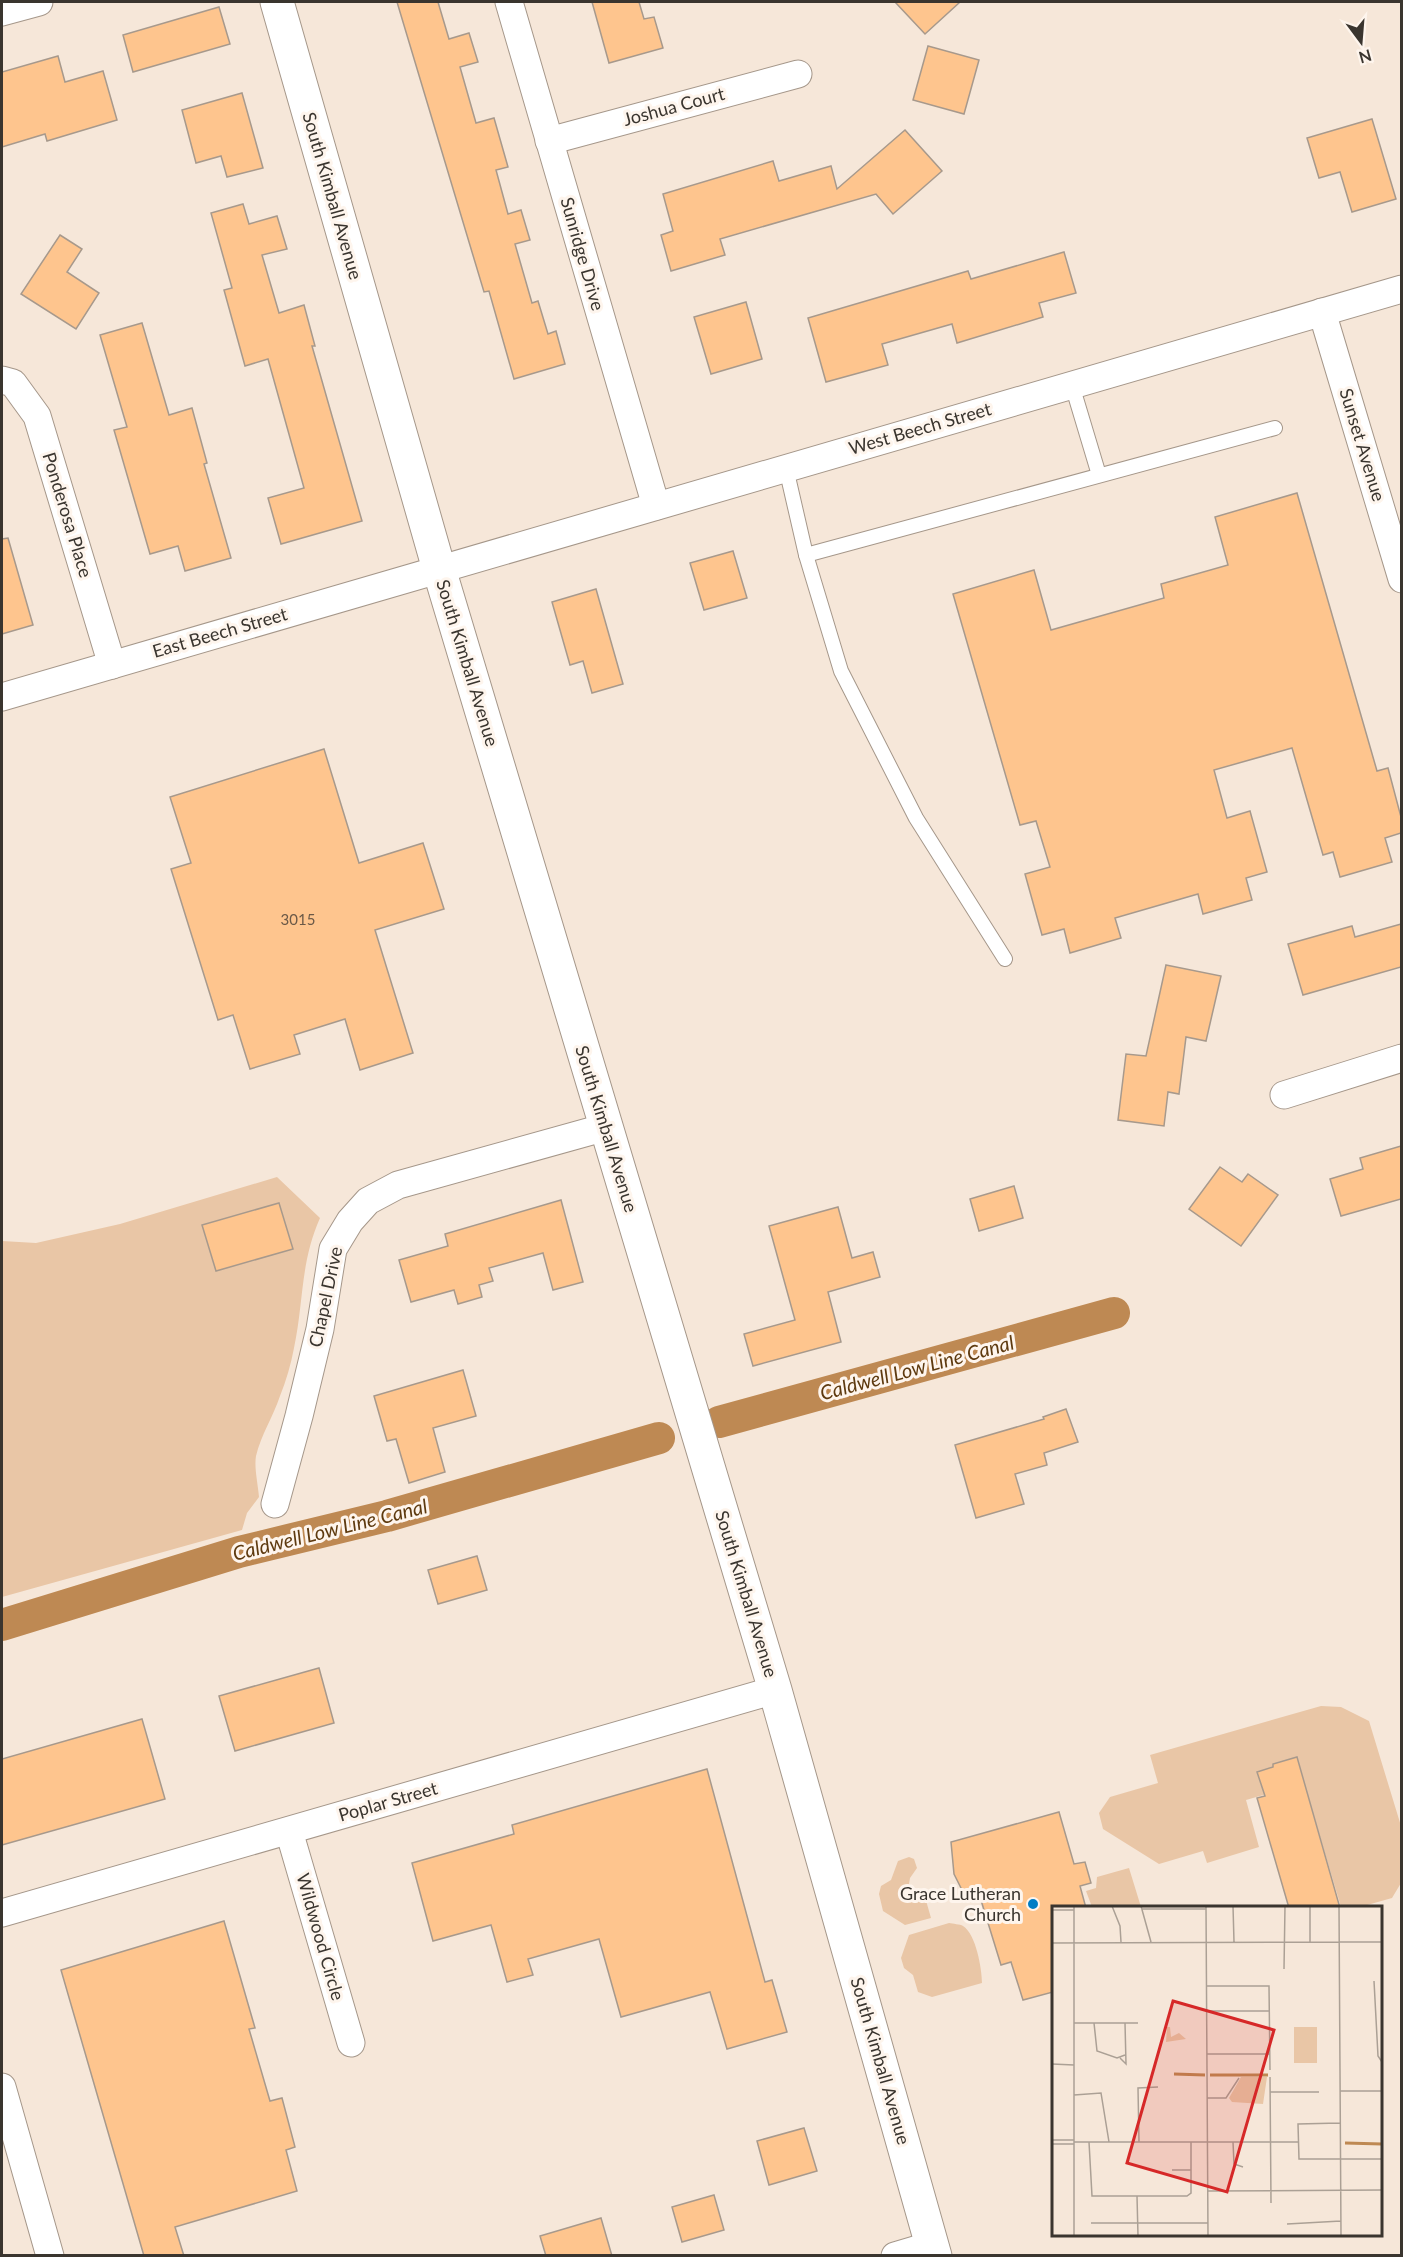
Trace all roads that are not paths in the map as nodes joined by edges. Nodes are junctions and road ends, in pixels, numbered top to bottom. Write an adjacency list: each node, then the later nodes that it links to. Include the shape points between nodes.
1 (39, 2): 4 (street)
2 (277, 2): 16 (street, South Kimball Avenue)
3 (508, 2): 6 (street, Sunridge Drive)
4 (2, 12)
5 (798, 74): 6 (street, Joshua Court)
6 (549, 141): 14 (street, Sunridge Drive)
7 (1401, 289): 8 (street, West Beech Street)
8 (1322, 312): 10 (street, West Beech Street); 17 (street, Sunset Avenue)
9 (2, 380): 18 (street, Ponderosa Place, via 13,383 37,416)
10 (1072, 385): 12 (street, West Beech Street); 13 (lane)
11 (1275, 428): 13 (lane)
12 (786, 468): 14 (street, West Beech Street); 15 (lane)
13 (1099, 475): 15 (lane)
14 (656, 506): 16 (street, West Beech Street)
15 (806, 555): 20 (lane, via 841,671 916,818)
16 (439, 569): 18 (street, East Beech Street); 23 (street, South Kimball Avenue)
17 (1401, 579)
18 (112, 665): 19 (street, East Beech Street)
19 (2, 697)
20 (1005, 959)
21 (1401, 1058): 22 (street)
22 (1284, 1095)
23 (606, 1127): 24 (street, Chapel Drive, via 398,1185 368,1201 350,1221 333,1250 320,1329); 25 (street, South Kimball Avenue)
24 (275, 1504)
25 (775, 1690): 26 (street, Poplar Street); 30 (street, South Kimball Avenue)
26 (289, 1831): 27 (street, Poplar Street); 28 (street, Wildwood Circle)
27 (2, 1913)
28 (351, 2043)
29 (2, 2087): 31 (street)
30 (934, 2250): 32 (street)
31 (50, 2256)
32 (895, 2256)

